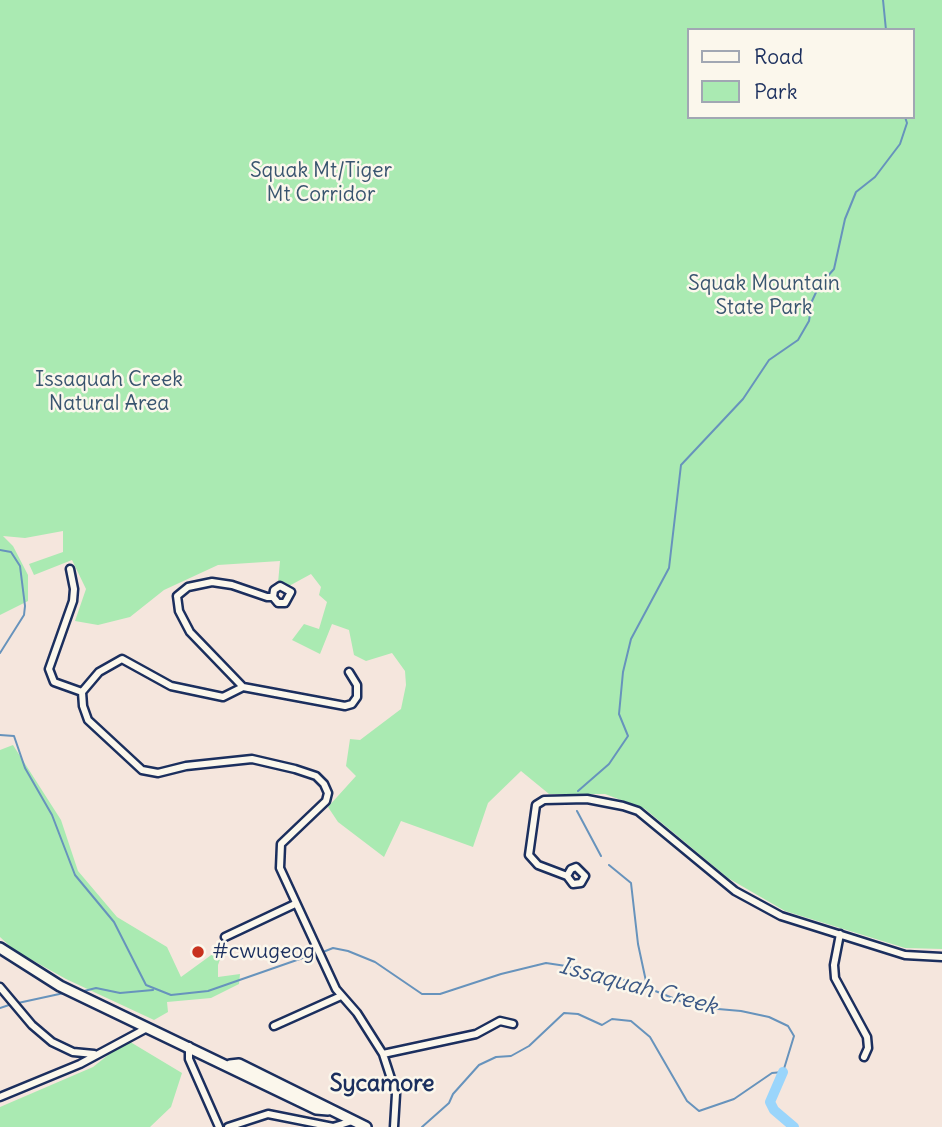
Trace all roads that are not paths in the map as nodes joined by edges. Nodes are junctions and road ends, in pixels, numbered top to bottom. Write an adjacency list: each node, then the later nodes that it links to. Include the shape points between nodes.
1 (70, 569): 5 (street, via 73,601 49,669 58,684)
2 (273, 597): 4 (street, via 212,582 188,587 177,596 190,632)
3 (349, 672): 4 (street, via 358,691 349,705)
4 (243, 687): 5 (street, via 228,696 172,687 122,659 99,672)
5 (82, 692): 7 (street, via 88,720 149,773 252,759 321,780 328,793 326,801 279,849 280,868)
6 (567, 876): 8 (street, via 538,865 529,855 536,805 544,800 587,799 623,806 638,811 752,901 795,922)
7 (295, 904): 9 (street); 13 (street)
8 (840, 934): 11 (street, via 905,956); 20 (street, via 835,978 867,1037)
9 (225, 937)
10 (0, 948): 16 (main road, via 60,986)
11 (942, 957)
12 (0, 987): 18 (street, via 52,1042 73,1052)
13 (341, 996): 15 (street); 19 (street)
14 (513, 1024): 19 (street, via 500,1021 476,1034)
15 (275, 1026)
16 (147, 1028): 17 (main road); 18 (street)
17 (189, 1046): 23 (main road, via 230,1065 239,1064); 24 (street, via 189,1059)
18 (97, 1054): 21 (street)
19 (383, 1054): 28 (street, via 396,1094)
20 (864, 1057)
21 (0, 1097)
22 (292, 1116): 23 (street, via 334,1127); 25 (street, via 268,1114); 26 (street)
23 (352, 1121): 27 (main road)
24 (219, 1127)
25 (228, 1127)
26 (293, 1127)
27 (366, 1127)
28 (394, 1127)

